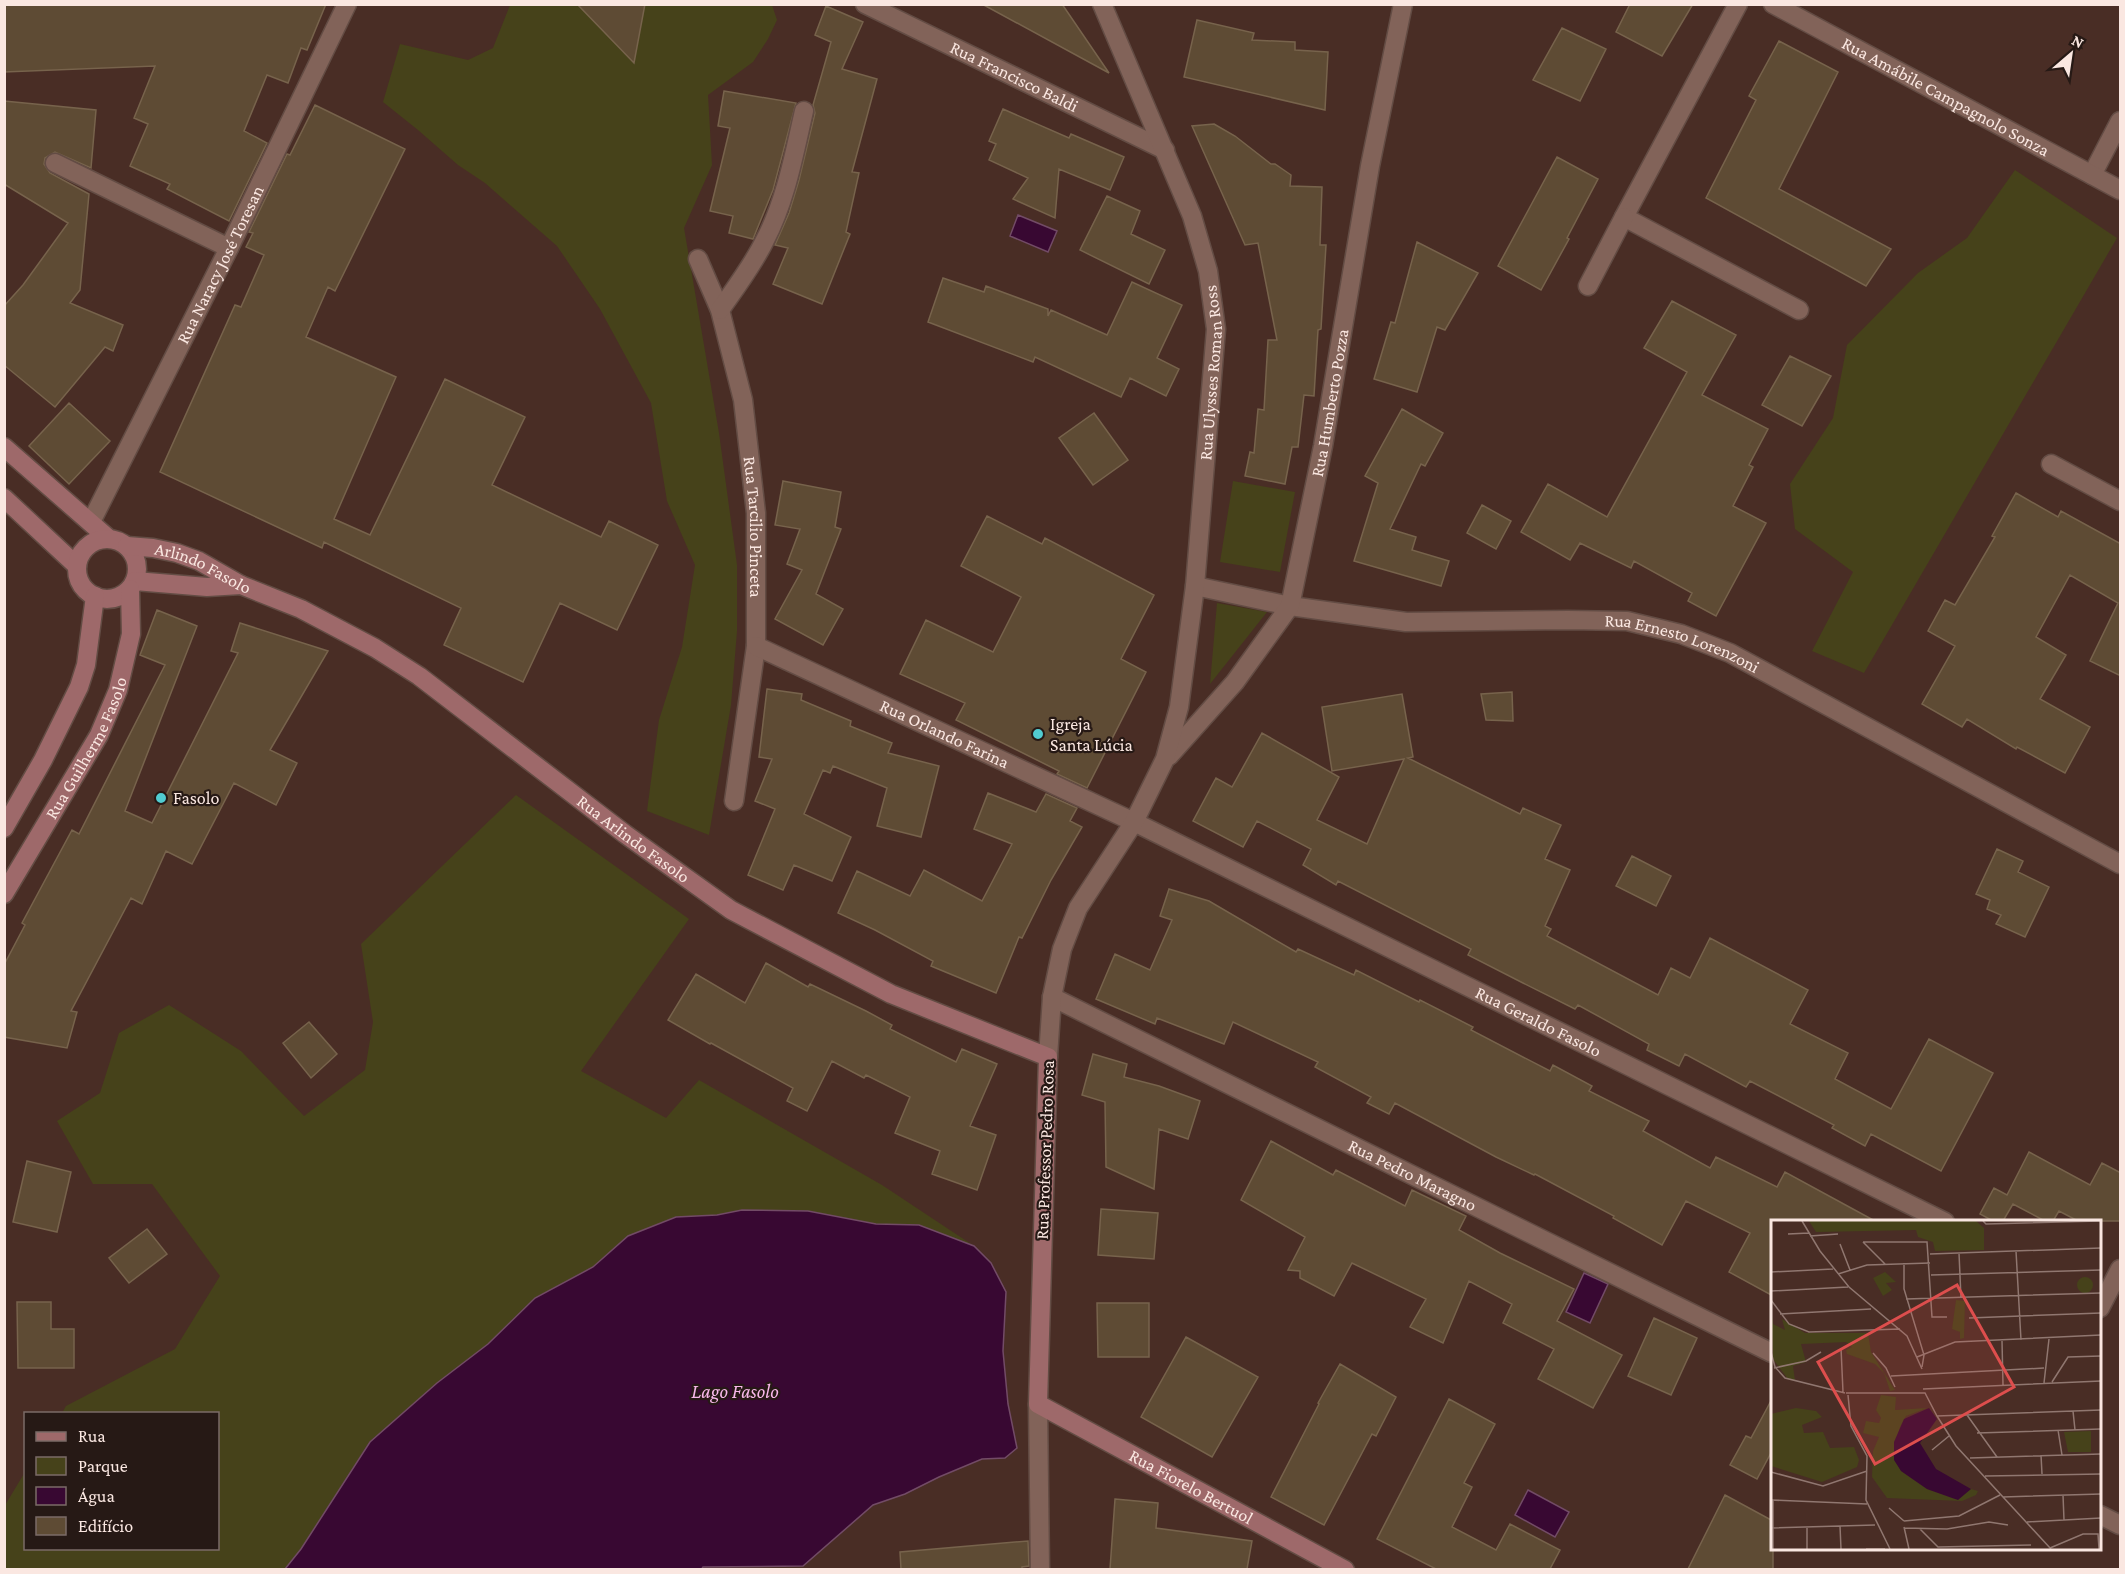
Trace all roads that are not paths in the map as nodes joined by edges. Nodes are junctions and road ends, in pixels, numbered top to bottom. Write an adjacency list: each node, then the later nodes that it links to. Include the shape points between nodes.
1 (347, 4): 14 (street, Rua Naracy José Toresan)
2 (865, 4): 9 (street, Rua Francisco Baldi)
3 (1102, 4): 9 (street, Rua Ulysses Roman Ross)
4 (1403, 4): 31 (street, Rua Humberto Pozza)
5 (1738, 4): 13 (street)
6 (1773, 4): 11 (street, Rua Amábile Campagnolo Sonza)
7 (804, 111): 17 (street, via 783,195 767,237)
8 (2121, 121): 11 (street)
9 (1165, 150): 29 (street, Rua Ulysses Roman Ross, via 1192,216 1208,271 1216,329)
10 (55, 163): 14 (street)
11 (2092, 175): 12 (street, Rua Amábile Campagnolo Sonza)
12 (2121, 190)
13 (1624, 217): 16 (street); 18 (street)
14 (229, 248): 23 (street, Rua Naracy José Toresan)
15 (698, 259): 17 (street, Rua Tarcilio Pinceta)
16 (1588, 286)
17 (720, 310): 32 (street, Rua Tarcilio Pinceta, via 743,400 756,513)
18 (1799, 310)
19 (4, 447): 23 (main road)
20 (2052, 464): 22 (street)
21 (4, 498): 26 (main road)
22 (2121, 501)
23 (91, 522): 24 (main road)
24 (108, 538): 25 (main road); 26 (main road, via 87,546)
25 (128, 546): 27 (main road, via 137,562 138,572); 28 (main road, Arlindo Fasolo, via 177,553)
26 (77, 566): 30 (main road, via 81,584)
27 (132, 585): 28 (main road, Arlindo Fasolo); 30 (main road, via 122,595 108,599); 38 (main road, Rua Guilherme Fasolo, via 131,634 118,690 99,735)
28 (241, 585): 40 (main road, Rua Arlindo Fasolo, via 301,609 419,676 615,827 731,910 891,994)
29 (1195, 586): 31 (street, Rua Ernesto Lorenzoni); 33 (street, Rua Ulysses Roman Ross, via 1179,707)
30 (95, 596): 36 (main road, Rua Guilherme Fasolo, via 87,665 79,687)
31 (1290, 606): 33 (street, Rua Humberto Pozza, via 1234,682); 37 (street, Rua Ernesto Lorenzoni, via 1406,622 1627,621 1681,633 1730,653)
32 (756, 646): 34 (street, Rua Tarcilio Pinceta); 35 (street, Rua Orlando Farina)
33 (1165, 759): 35 (street, Rua Professor Pedro Rosa)
34 (734, 801)
35 (1134, 822): 39 (street, Rua Professor Pedro Rosa, via 1078,908 1062,949); 41 (street, Rua Geraldo Fasolo)
36 (4, 828)
37 (2121, 864)
38 (4, 894)
39 (1052, 997): 40 (street, Rua Professor Pedro Rosa); 45 (street, Rua Pedro Maragno)
40 (1048, 1057): 46 (main road, Rua Professor Pedro Rosa)
41 (1943, 1220)
42 (2121, 1269): 43 (street)
43 (2101, 1302): 44 (street)
44 (2121, 1308)
45 (1771, 1352)
46 (1038, 1404): 49 (street, Rua Professor Pedro Rosa); 50 (main road, Rua Fiorelo Bertuol)
47 (2101, 1515): 48 (street)
48 (2121, 1525)
49 (1040, 1569)
50 (1345, 1569)

